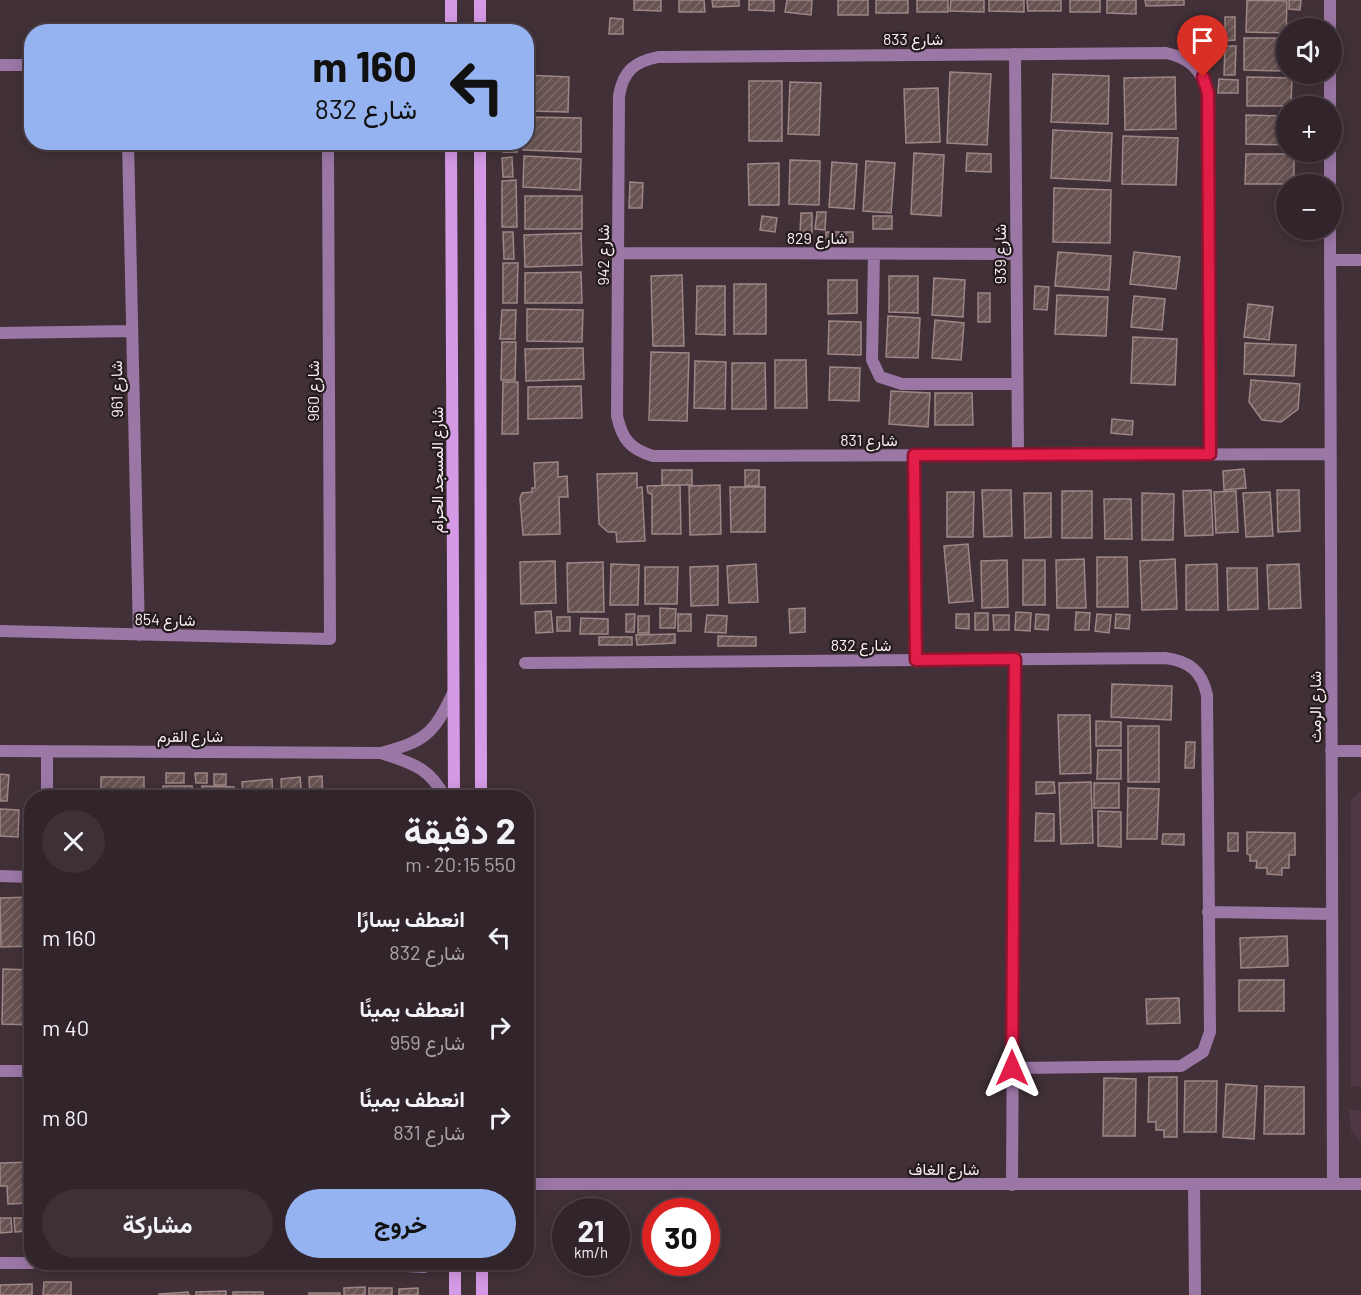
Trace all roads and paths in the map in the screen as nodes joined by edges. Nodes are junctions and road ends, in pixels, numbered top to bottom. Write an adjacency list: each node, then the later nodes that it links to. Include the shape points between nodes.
1 (451, 0): 5 (street)
2 (1330, 0): 4 (street)
3 (480, 1): 6 (street)
4 (1330, 18)
5 (451, 24)
6 (480, 24)
7 (1014, 54): 10 (street, شارع 833, via 658,57); 18 (street, شارع 939); 27 (street, شارع 833, via 1166,53 1182,56 1203,77 1208,93)
8 (0, 65): 9 (street)
9 (24, 65)
10 (630, 67): 16 (street, شارع 942, via 621,80 619,96)
11 (128, 150): 21 (street, شارع 961)
12 (328, 150): 31 (street, شارع 960)
13 (451, 150): 35 (street, شارع المسجد الحرام)
14 (480, 150): 44 (street)
15 (1330, 240): 19 (street, شارع الرمث)
16 (619, 253): 17 (street, شارع 829); 24 (street, شارع 942, via 617,416)
17 (874, 254): 18 (street, شارع 829); 23 (street, via 872,360 880,377 902,384)
18 (1016, 254): 23 (street, شارع 939)
19 (1330, 260): 20 (street); 25 (street, شارع الرمث)
20 (1361, 260)
21 (131, 332): 22 (street); 30 (street, شارع 961)
22 (0, 333)
23 (1017, 384): 26 (street, شارع 939)
24 (627, 443): 28 (street, شارع 831, via 653,456)
25 (1329, 453): 27 (street, شارع 831); 38 (street, شارع الرمث)
26 (1018, 454): 27 (street, شارع 831); 28 (street, شارع 831)
27 (1210, 454)
28 (914, 455): 33 (street)
29 (0, 631): 30 (street, شارع 854)
30 (139, 635): 31 (street, شارع 854)
31 (330, 639)
32 (1015, 659): 33 (street, شارع 832); 47 (street, شارع 832, via 1165,658 1182,660 1204,680); 49 (street)
33 (916, 660): 34 (street, شارع 832)
34 (525, 663)
35 (453, 693): 40 (street, شارع القرم, via 430,732 415,744); 43 (street, شارع المسجد الحرام)
36 (0, 751): 37 (street, شارع القرم)
37 (47, 751): 40 (street, شارع القرم); 41 (street)
38 (1331, 751): 39 (street); 48 (street, شارع الرمث)
39 (1361, 751)
40 (381, 753): 42 (street, شارع القرم, via 416,765 433,777)
41 (47, 790)
42 (440, 790)
43 (454, 790)
44 (481, 790)
45 (0, 876): 46 (street)
46 (24, 877)
47 (1208, 912): 48 (street); 49 (street, via 1210,1032 1203,1052 1181,1066)
48 (1332, 914): 53 (street, شارع الرمث)
49 (1012, 1068): 55 (street)
50 (0, 1071): 51 (street)
51 (24, 1071)
52 (534, 1184): 55 (street, شارع الغاف)
53 (1333, 1184): 54 (street, شارع الغاف); 56 (street, شارع الغاف)
54 (1361, 1184)
55 (1012, 1185): 56 (street, شارع الغاف)
56 (1194, 1185): 63 (street)
57 (0, 1263): 58 (street)
58 (24, 1263)
59 (455, 1270): 61 (street)
60 (482, 1270): 62 (street)
61 (455, 1295)
62 (482, 1295)
63 (1194, 1295)

